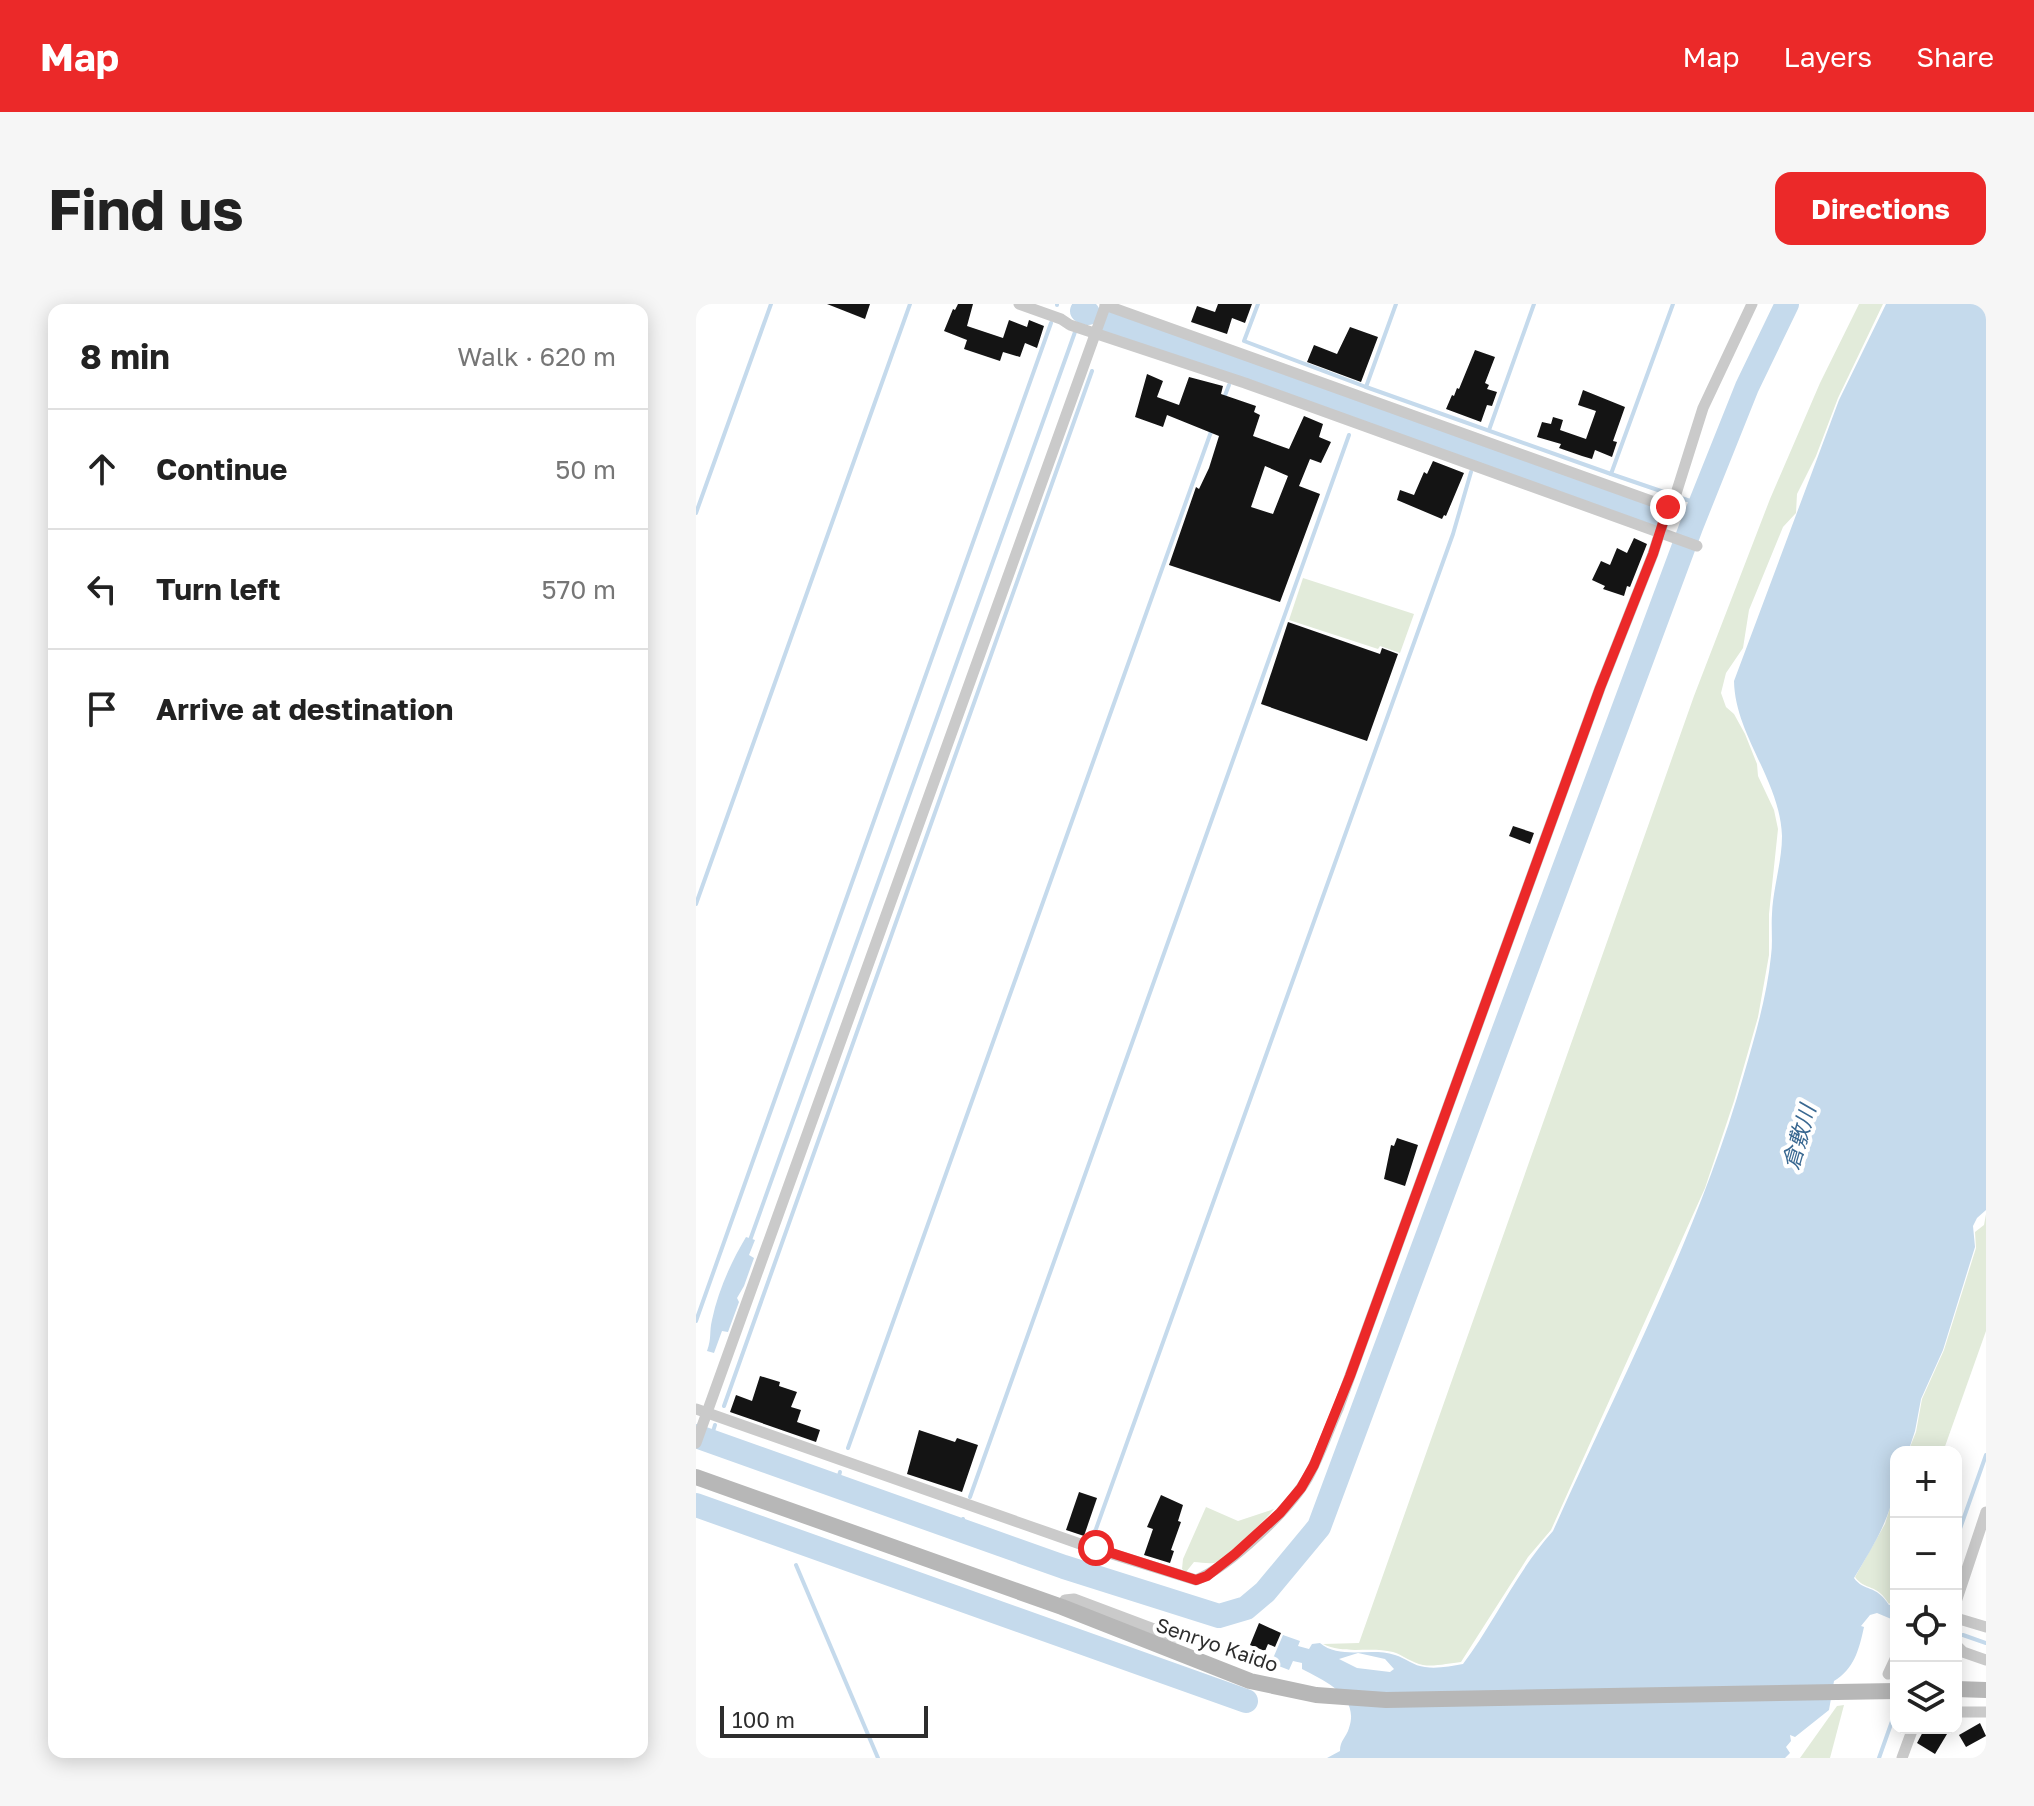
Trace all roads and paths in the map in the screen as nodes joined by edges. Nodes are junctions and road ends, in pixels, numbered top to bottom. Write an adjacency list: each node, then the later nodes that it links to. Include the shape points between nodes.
1 (1019, 304): 5 (street)
2 (1064, 304): 5 (street)
3 (1106, 304): 5 (street); 6 (street)
4 (1752, 304): 6 (street, via 1703,408)
5 (1077, 327): 7 (street); 9 (street)
6 (1672, 500): 7 (street)
7 (1660, 533): 8 (street); 9 (street, via 1338,1409 1308,1477 1265,1527 1196,1580)
8 (1697, 546)
9 (703, 1413): 10 (street)
10 (696, 1443)
11 (696, 1477): 14 (street, Senryo Kaido)
12 (1986, 1512): 13 (street)
13 (1960, 1590)
14 (1062, 1607): 17 (street, via 1065,1600 1074,1599); 24 (street, Senryo Kaido, via 1178,1655 1281,1689 1350,1698)
15 (1962, 1620): 16 (street)
16 (1986, 1627)
17 (1175, 1637)
18 (1962, 1651): 19 (street)
19 (1986, 1660)
20 (1894, 1662): 21 (street)
21 (1888, 1674)
22 (1962, 1689): 23 (street)
23 (1986, 1690)
24 (1890, 1691)
25 (1962, 1712): 26 (street)
26 (1986, 1712)
27 (1911, 1734): 28 (street)
28 (1902, 1758)

